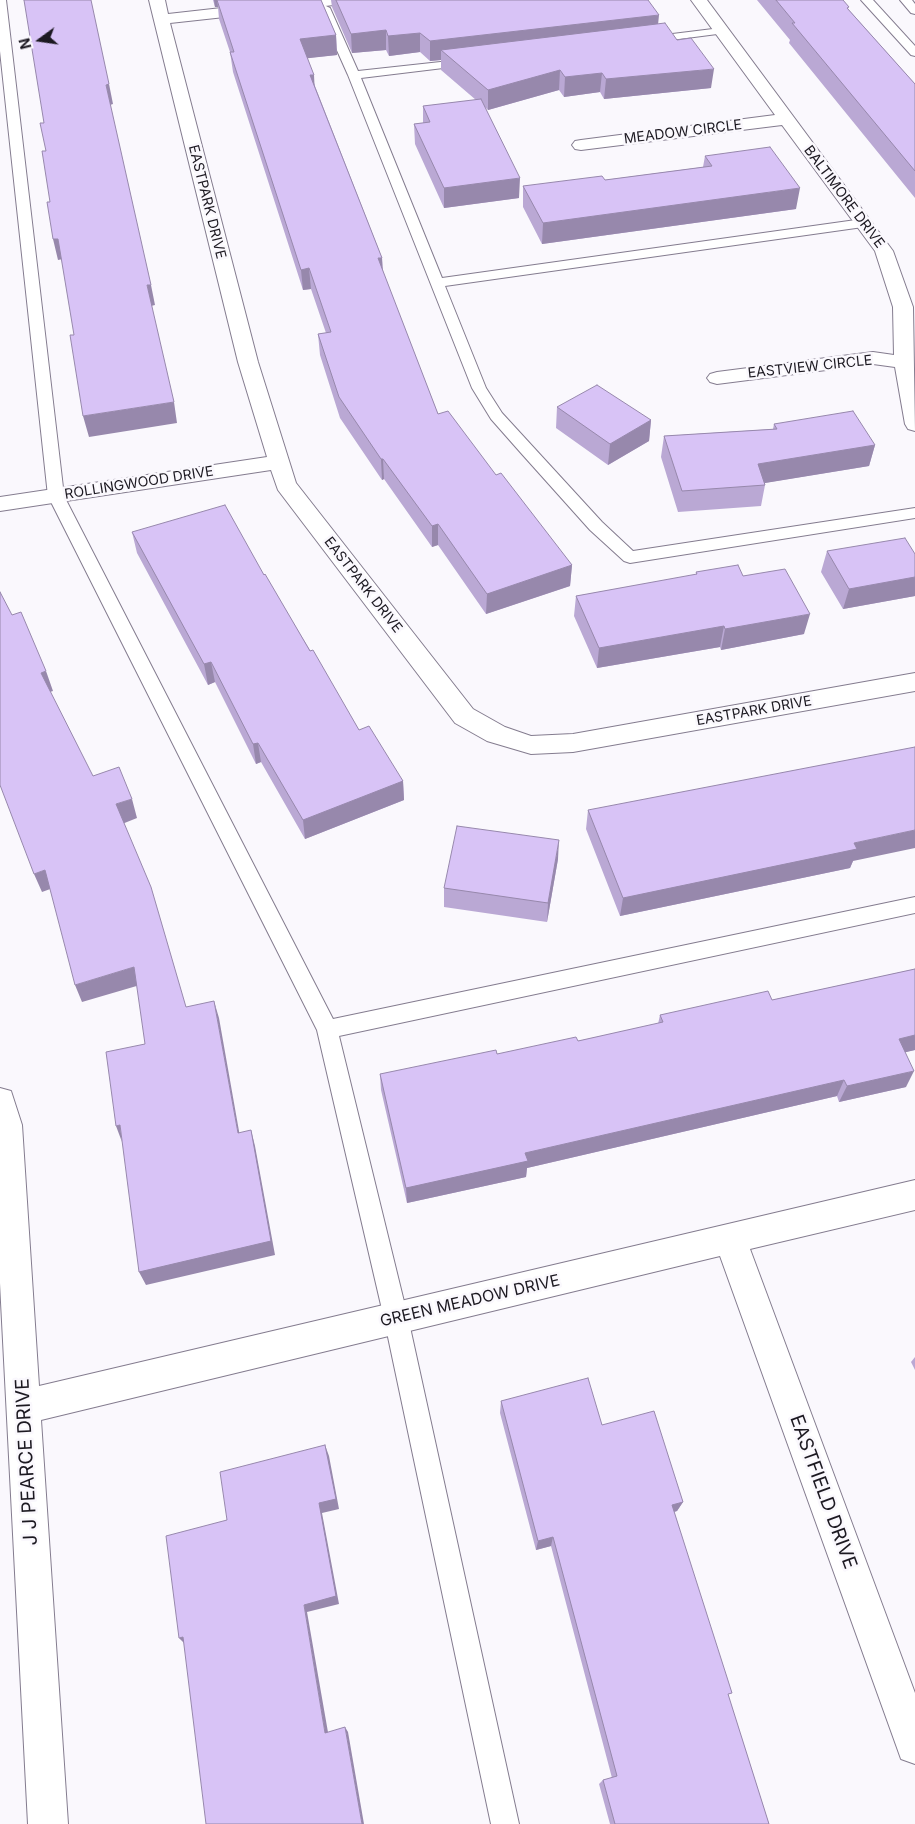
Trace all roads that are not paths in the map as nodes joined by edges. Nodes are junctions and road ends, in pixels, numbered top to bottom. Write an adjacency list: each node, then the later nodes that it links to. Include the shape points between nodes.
1 (0, 0): 21 (lane)
2 (698, 0): 8 (street, BALTIMORE DRIVE)
3 (867, 0): 10 (lane)
4 (906, 0): 7 (lane)
5 (327, 1): 6 (street); 12 (lane)
6 (159, 9): 20 (street, EASTPARK DRIVE, via 248,362)
7 (915, 11)
8 (720, 32): 9 (lane); 13 (street, BALTIMORE DRIVE)
9 (631, 42)
10 (915, 53)
11 (483, 60): 12 (lane)
12 (354, 75): 16 (lane)
13 (786, 119): 14 (street, MEADOW CIRCLE); 15 (street, BALTIMORE DRIVE)
14 (581, 145)
15 (863, 223): 16 (lane); 17 (street, BALTIMORE DRIVE, via 884,251 903,307)
16 (437, 283): 23 (lane, via 479,388 496,416 596,526 630,557)
17 (904, 362): 18 (street, EASTVIEW CIRCLE, via 873,358); 19 (street, BALTIMORE DRIVE)
18 (717, 378)
19 (915, 424)
20 (278, 462): 21 (street, ROLLINGWOOD DRIVE); 24 (street, EASTPARK DRIVE, via 286,485 464,716 496,734 531,746 573,743)
21 (56, 496): 22 (street, ROLLINGWOOD DRIVE); 26 (lane)
22 (0, 504)
23 (915, 513)
24 (915, 682)
25 (915, 905): 26 (lane)
26 (327, 1029): 30 (lane)
27 (0, 1101): 31 (street, J J PEARCE DRIVE, via 7,1125)
28 (915, 1195): 29 (street, GREEN MEADOW DRIVE)
29 (730, 1239): 30 (street, GREEN MEADOW DRIVE); 32 (street, EASTFIELD DRIVE)
30 (396, 1318): 31 (street, GREEN MEADOW DRIVE); 34 (lane)
31 (24, 1406): 33 (street, J J PEARCE DRIVE)
32 (915, 1745)
33 (48, 1824)
34 (505, 1824)

